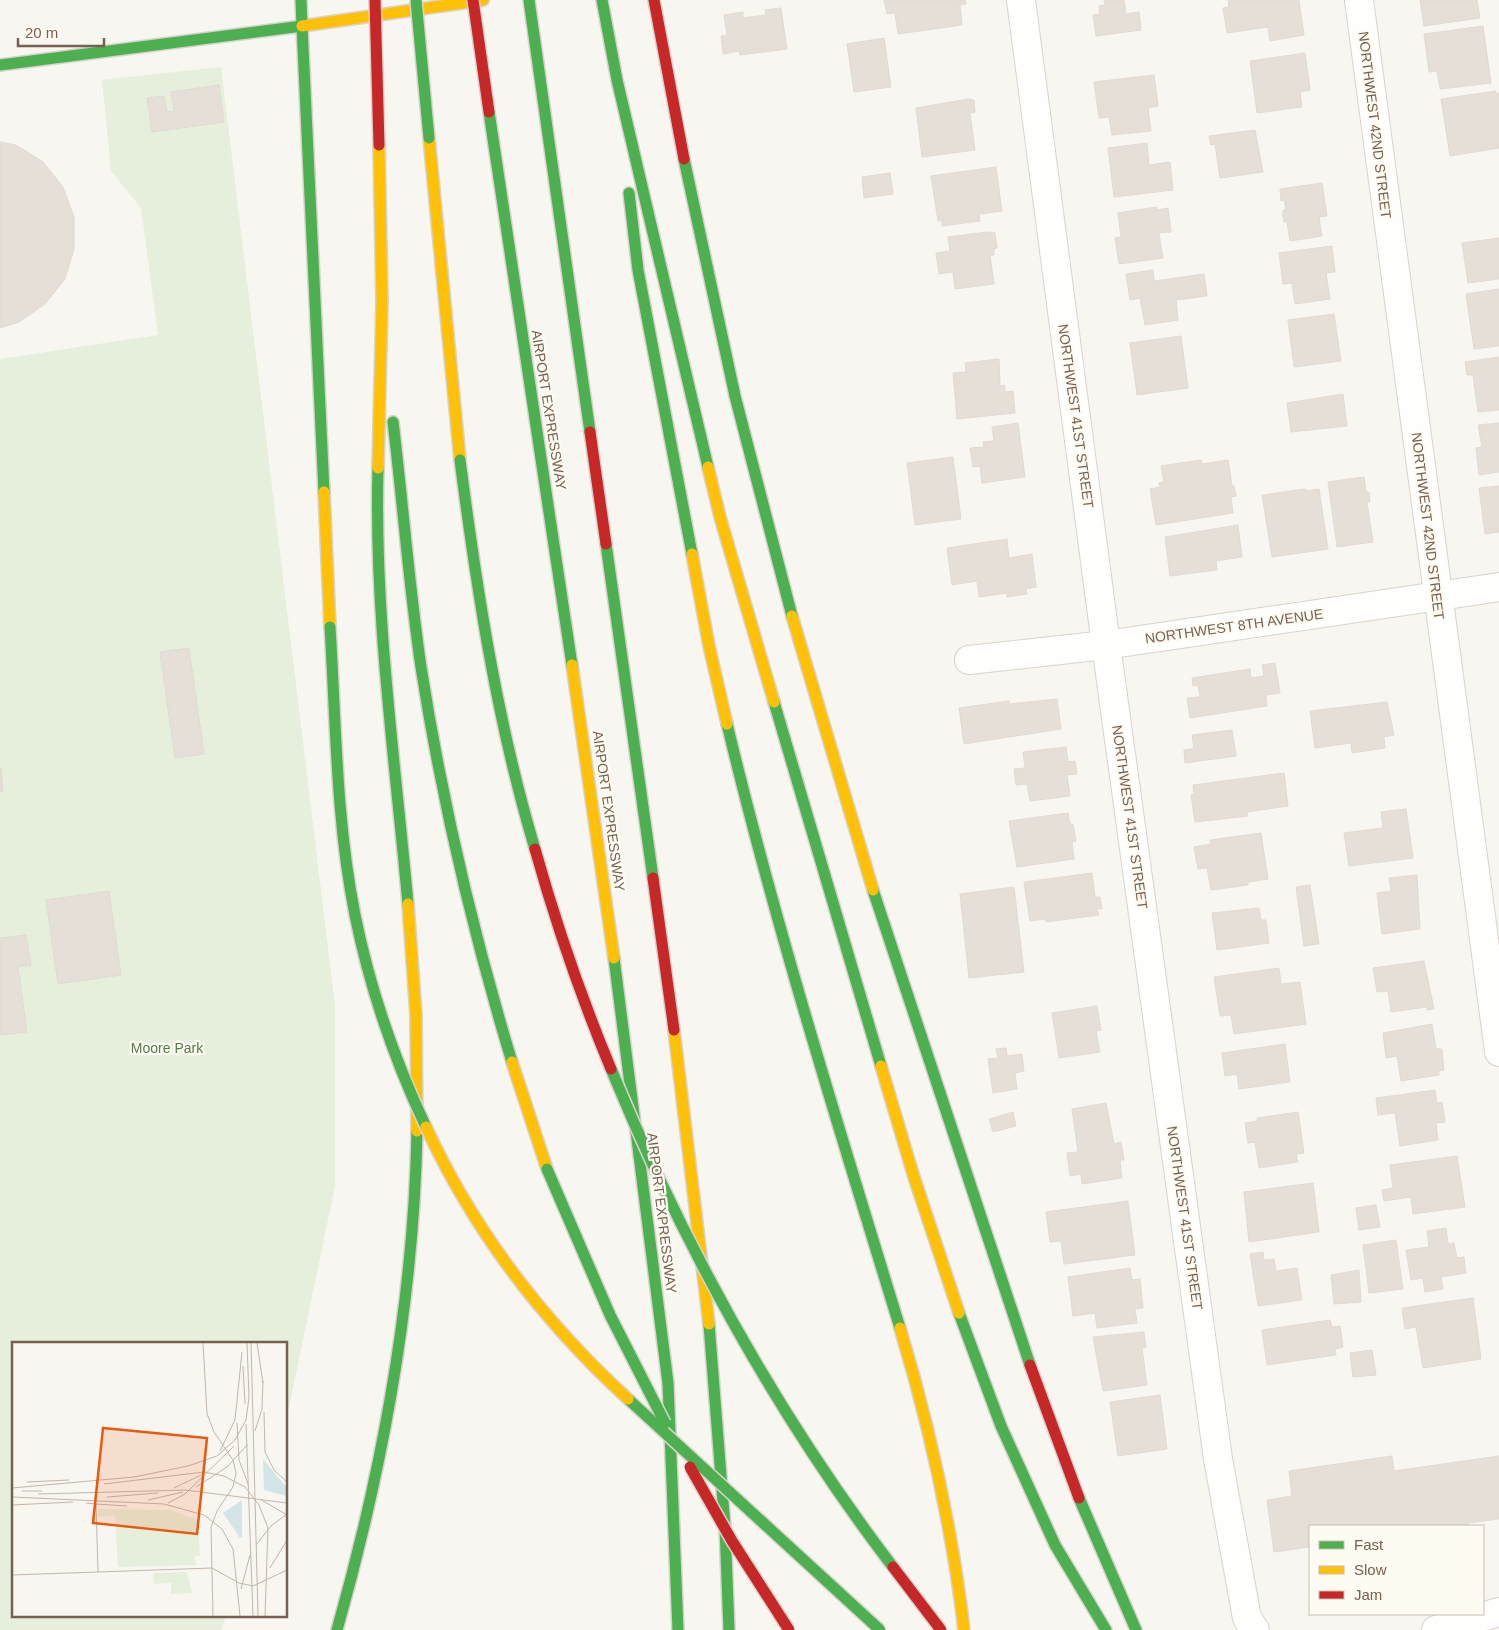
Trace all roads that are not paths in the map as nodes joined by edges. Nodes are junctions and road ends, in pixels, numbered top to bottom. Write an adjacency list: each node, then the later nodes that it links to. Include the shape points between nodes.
1 (301, 0): 11 (main road)
2 (375, 0): 14 (main road, bridge)
3 (416, 0): 26 (main road, bridge, via 460,460 486,633 521,800 568,957 609,1070 669,1201 742,1340 859,1524)
4 (474, 0): 22 (main road, AIRPORT EXPRESSWAY, bridge, via 599,842 643,1182 668,1383)
5 (483, 0): 11 (main road)
6 (529, 0): 23 (main road, via 684,1101 708,1317)
7 (602, 0): 13 (main road)
8 (654, 0): 29 (main road, via 690,196 749,453 810,677 894,959 1035,1380 1077,1494)
9 (1021, 0): 17 (street, NORTHWEST 41ST STREET)
10 (1359, 0): 16 (street, NORTHWEST 42ND STREET)
11 (302, 26): 12 (main road); 25 (main road, bridge, via 340,790 346,862 355,915 385,1027 438,1154 497,1252 574,1347)
12 (0, 65)
13 (617, 80): 27 (main road, via 638,270 709,646 783,942 923,1405 943,1490); 28 (main road, via 720,517 916,1183 971,1350 1001,1426 1055,1545)
14 (382, 323): 21 (main road, via 378,522 385,658 415,1009 415,1195 400,1349 388,1422); 24 (main road, bridge, via 411,593 434,736 485,971 508,1052 547,1169 606,1306 647,1390 732,1541)
15 (1499, 587): 16 (street, NORTHWEST 8TH AVENUE)
16 (1437, 597): 17 (street, NORTHWEST 8TH AVENUE); 19 (street, NORTHWEST 42ND STREET)
17 (1106, 644): 18 (street, NORTHWEST 8TH AVENUE); 30 (street, NORTHWEST 41ST STREET, via 1218,1459 1247,1618)
18 (969, 660)
19 (1499, 1052)
20 (1499, 1612): 31 (street)
21 (337, 1630)
22 (678, 1630)
23 (729, 1630)
24 (789, 1630)
25 (880, 1630)
26 (941, 1630)
27 (964, 1630)
28 (1106, 1630)
29 (1136, 1630)
30 (1255, 1630)
31 (1436, 1630)

